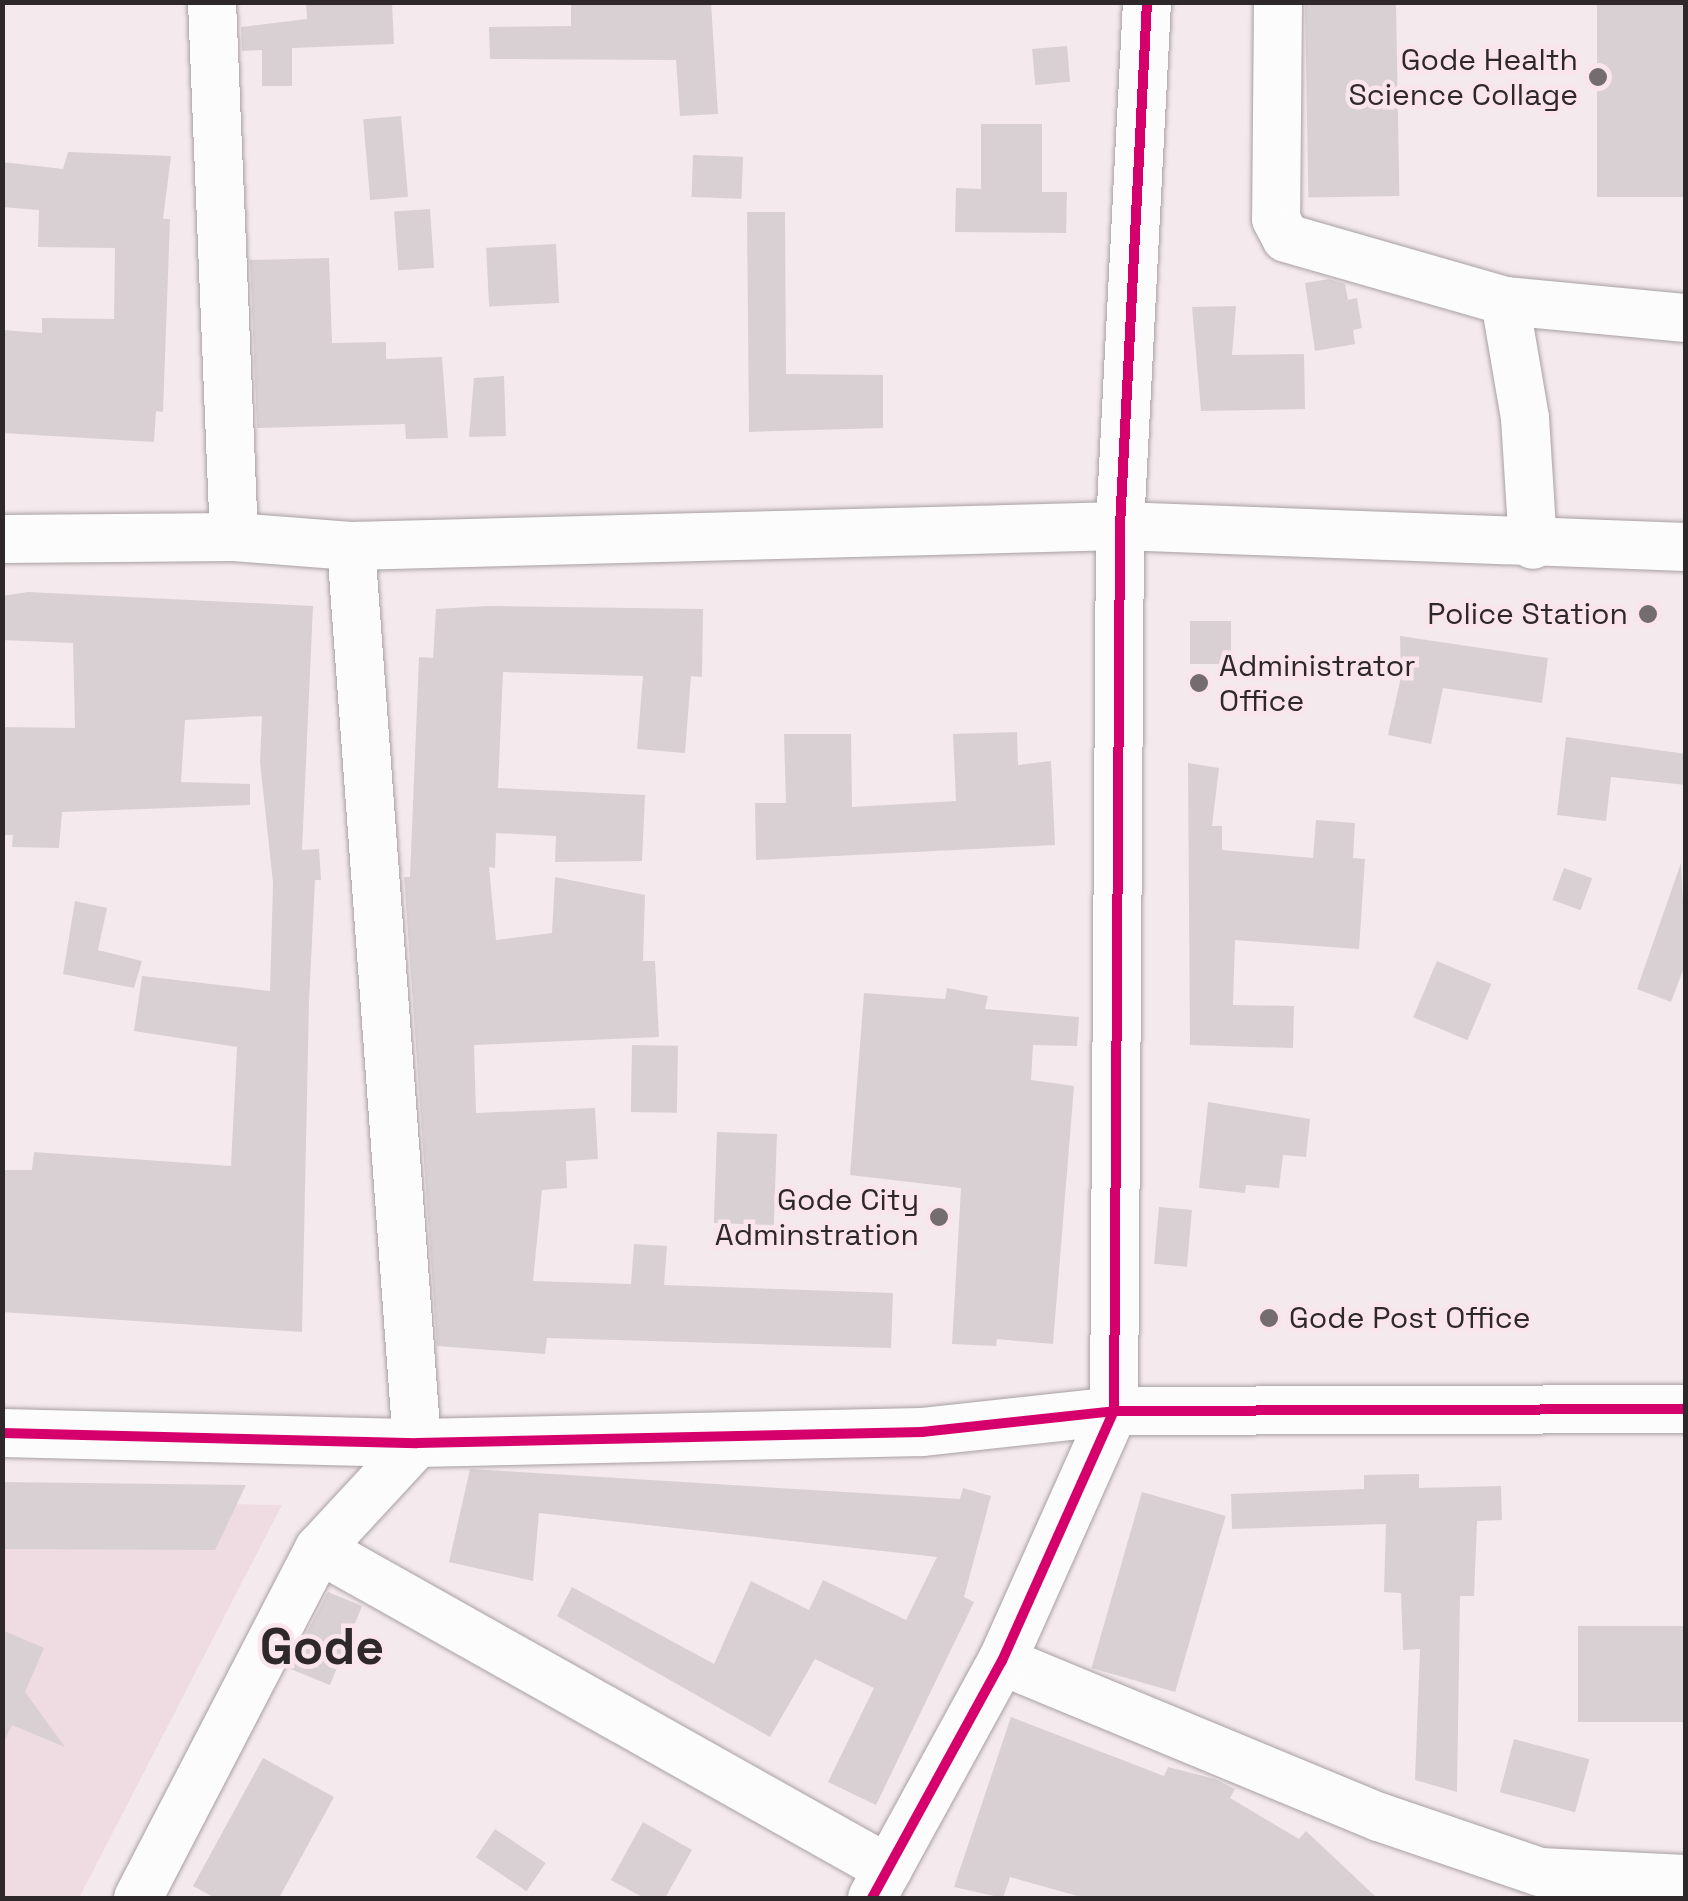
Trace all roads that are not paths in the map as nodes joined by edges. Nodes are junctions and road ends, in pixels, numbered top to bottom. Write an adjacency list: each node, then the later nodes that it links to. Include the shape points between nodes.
1 (212, 2): 7 (street)
2 (1147, 2): 6 (street)
3 (1278, 2): 4 (street, via 1276,219 1286,238)
4 (1504, 301): 5 (street); 9 (street, via 1525,418)
5 (1686, 318)
6 (1120, 526): 9 (street); 10 (street); 13 (street)
7 (234, 537): 8 (street); 10 (street)
8 (2, 539)
9 (1533, 545): 11 (street)
10 (351, 546): 15 (street)
11 (1686, 547)
12 (1686, 1409): 13 (street)
13 (1114, 1411): 15 (street, via 922,1432); 17 (street)
14 (2, 1433): 15 (street)
15 (417, 1443): 16 (street)
16 (319, 1549): 19 (street); 21 (street)
17 (1002, 1661): 19 (street); 20 (street)
18 (1686, 1879): 20 (street)
19 (880, 1884)
20 (1540, 1885)
21 (138, 1898)

